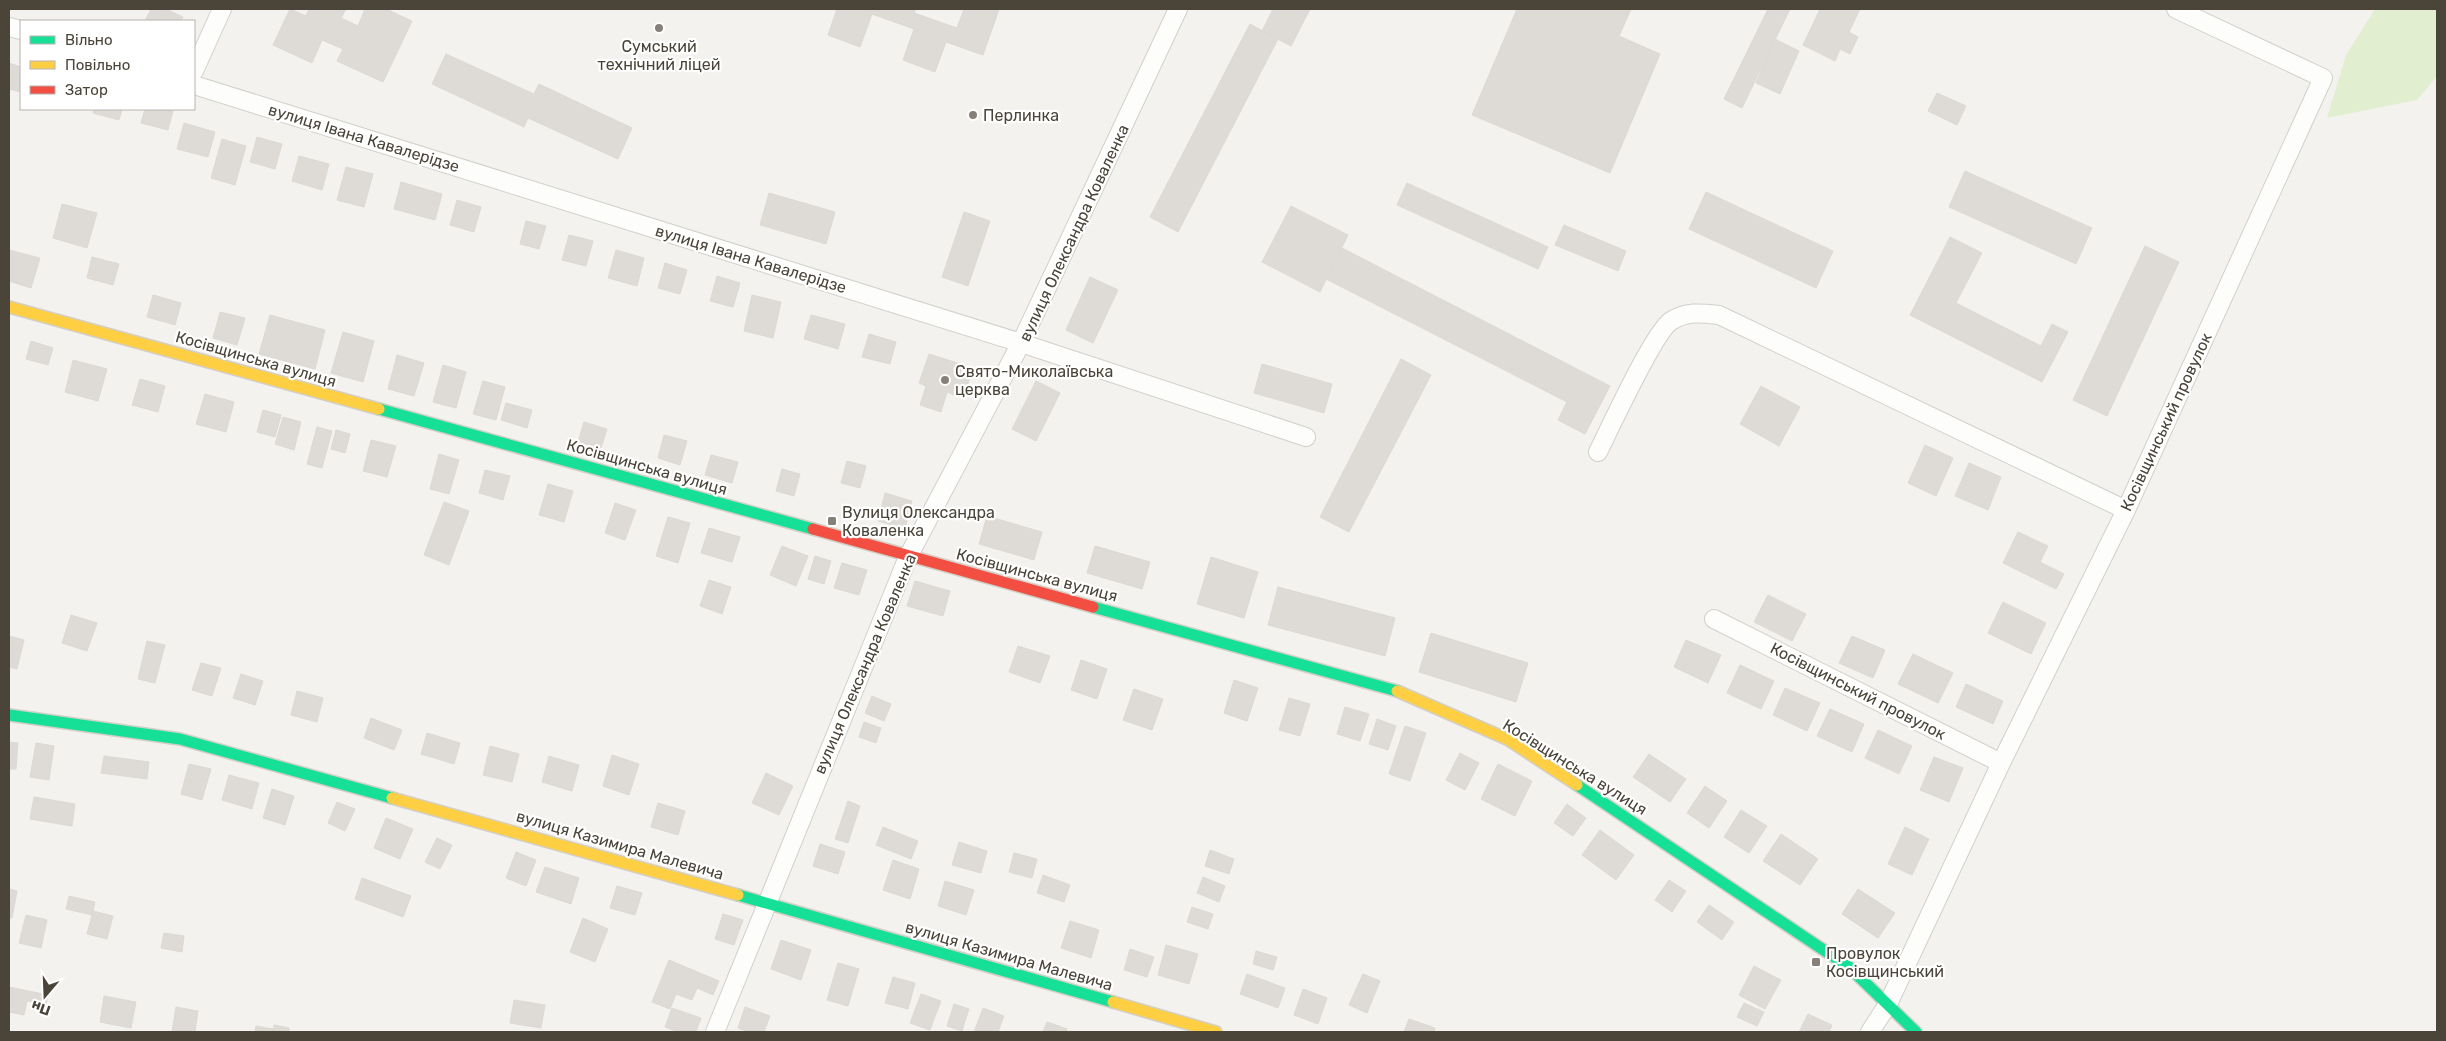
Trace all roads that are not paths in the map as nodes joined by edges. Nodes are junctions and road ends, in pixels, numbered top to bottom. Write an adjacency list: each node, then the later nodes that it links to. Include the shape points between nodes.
1 (222, 9): 4 (street)
2 (1178, 9): 7 (street, вулиця Олександра Коваленка)
3 (2176, 9): 10 (street, Косівщинський провулок, via 2324,78)
4 (195, 69)
5 (195, 85): 7 (street, вулиця Івана Кавалерідзе)
6 (9, 307): 11 (street, Косівщинська вулиця)
7 (1022, 343): 8 (street, вулиця Івана Кавалерідзе); 11 (street, вулиця Олександра Коваленка)
8 (1306, 437)
9 (1598, 452): 10 (street, via 1655,341 1670,322 1690,312 1719,315)
10 (2126, 510): 14 (street, Косівщинський провулок)
11 (908, 556): 15 (street, вулиця Олександра Коваленка); 16 (street, Косівщинська вулиця, via 1398,692 1508,739 1849,967)
12 (1714, 619): 14 (street, Косівщинський провулок)
13 (9, 715): 15 (street, вулиця Казимира Малевича, via 180,739)
14 (2001, 763): 16 (street, Косівщинський провулок)
15 (767, 903): 17 (street, вулиця Казимира Малевича); 18 (street, вулиця Олександра Коваленка)
16 (1888, 1004): 20 (street, Косівщинський провулок); 21 (street, Косівщинська вулиця)
17 (1190, 1028): 19 (street, вулиця Казимира Малевича)
18 (715, 1032)
19 (1216, 1032)
20 (1870, 1032)
21 (1916, 1032)

